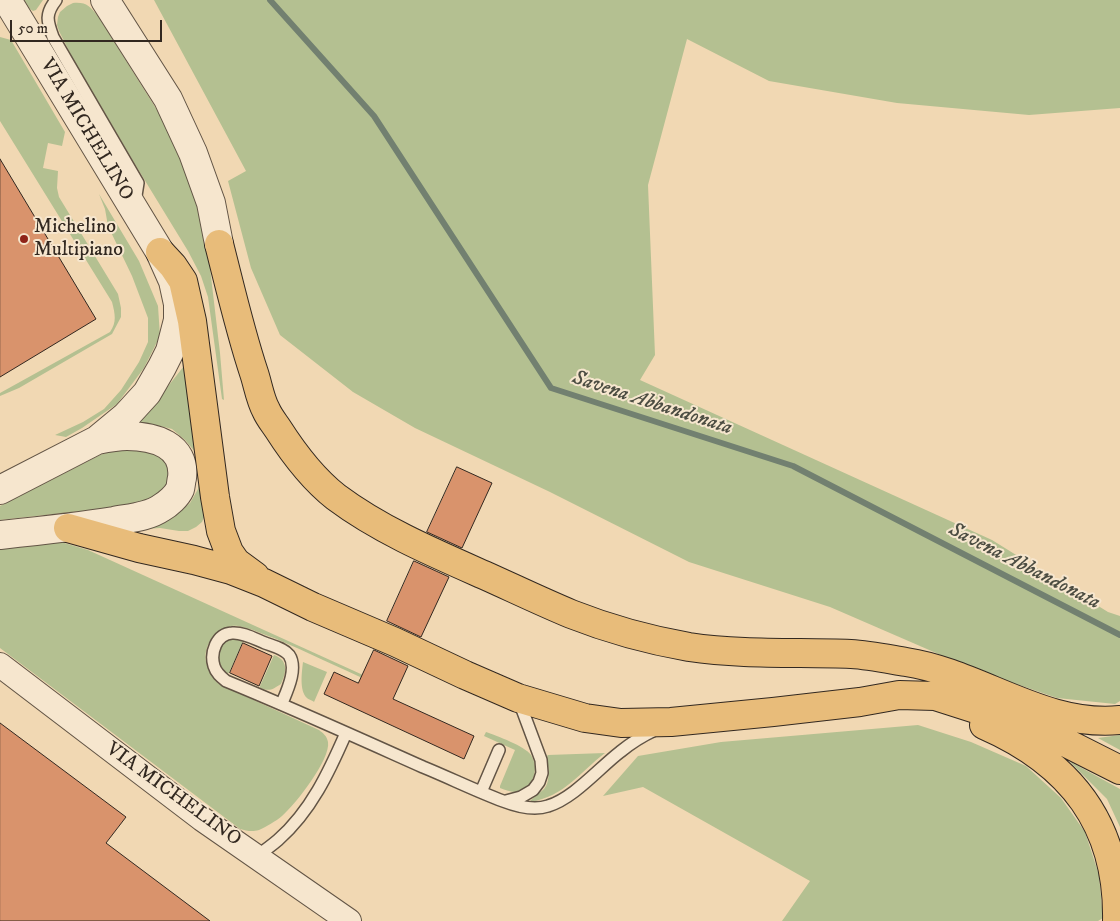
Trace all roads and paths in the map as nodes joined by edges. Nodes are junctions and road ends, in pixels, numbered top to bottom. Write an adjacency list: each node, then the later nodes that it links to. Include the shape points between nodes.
1 (7, 0): 4 (street, VIA MICHELINO)
2 (56, 0): 4 (lane, VIA MICHELINO, via 49,9 47,22 138,183)
3 (105, 4): 5 (street, via 168,99 211,203)
4 (134, 209): 6 (street, VIA MICHELINO)
5 (219, 244): 12 (highway, via 245,346 266,410 288,445 311,472 335,496 360,513 433,552 570,613 647,639 733,652)
6 (160, 252): 7 (street, VIA MICHELINO, via 173,281 178,304 178,320 170,351 147,393); 11 (highway, via 183,281 192,321 221,530 236,562)
7 (97, 440): 8 (street, VIA MICHELINO); 9 (street, via 126,436 164,442 180,460 180,489 161,509 142,516)
8 (0, 490)
9 (68, 528): 10 (street); 11 (highway, via 230,570)
10 (0, 535)
11 (264, 583): 14 (highway)
12 (870, 656): 17 (highway, via 923,664 1060,715); 19 (highway, via 977,695)
13 (0, 665): 25 (street, VIA MICHELINO, via 202,819)
14 (518, 698): 18 (highway, via 585,718 621,723); 24 (lane, via 541,760 542,773 533,790)
15 (860, 702): 18 (highway); 19 (highway, via 900,695 935,696); 27 (highway, via 934,707 986,726 1035,754 1065,778 1085,802 1106,845 1116,885)
16 (282, 704): 16 (lane, via 292,672 289,656 281,649 244,634 231,633 221,637 213,654 218,674 226,681); 20 (lane)
17 (1120, 720)
18 (671, 722): 24 (lane, via 620,751 561,801 546,807 529,808)
19 (1035, 728): 22 (highway)
20 (346, 733): 23 (lane); 25 (lane, via 311,803 279,839)
21 (499, 750): 23 (lane)
22 (1120, 770)
23 (481, 792): 24 (lane)
24 (505, 802)
25 (257, 856): 26 (street, VIA MICHELINO)
26 (350, 921)
27 (1117, 921)

